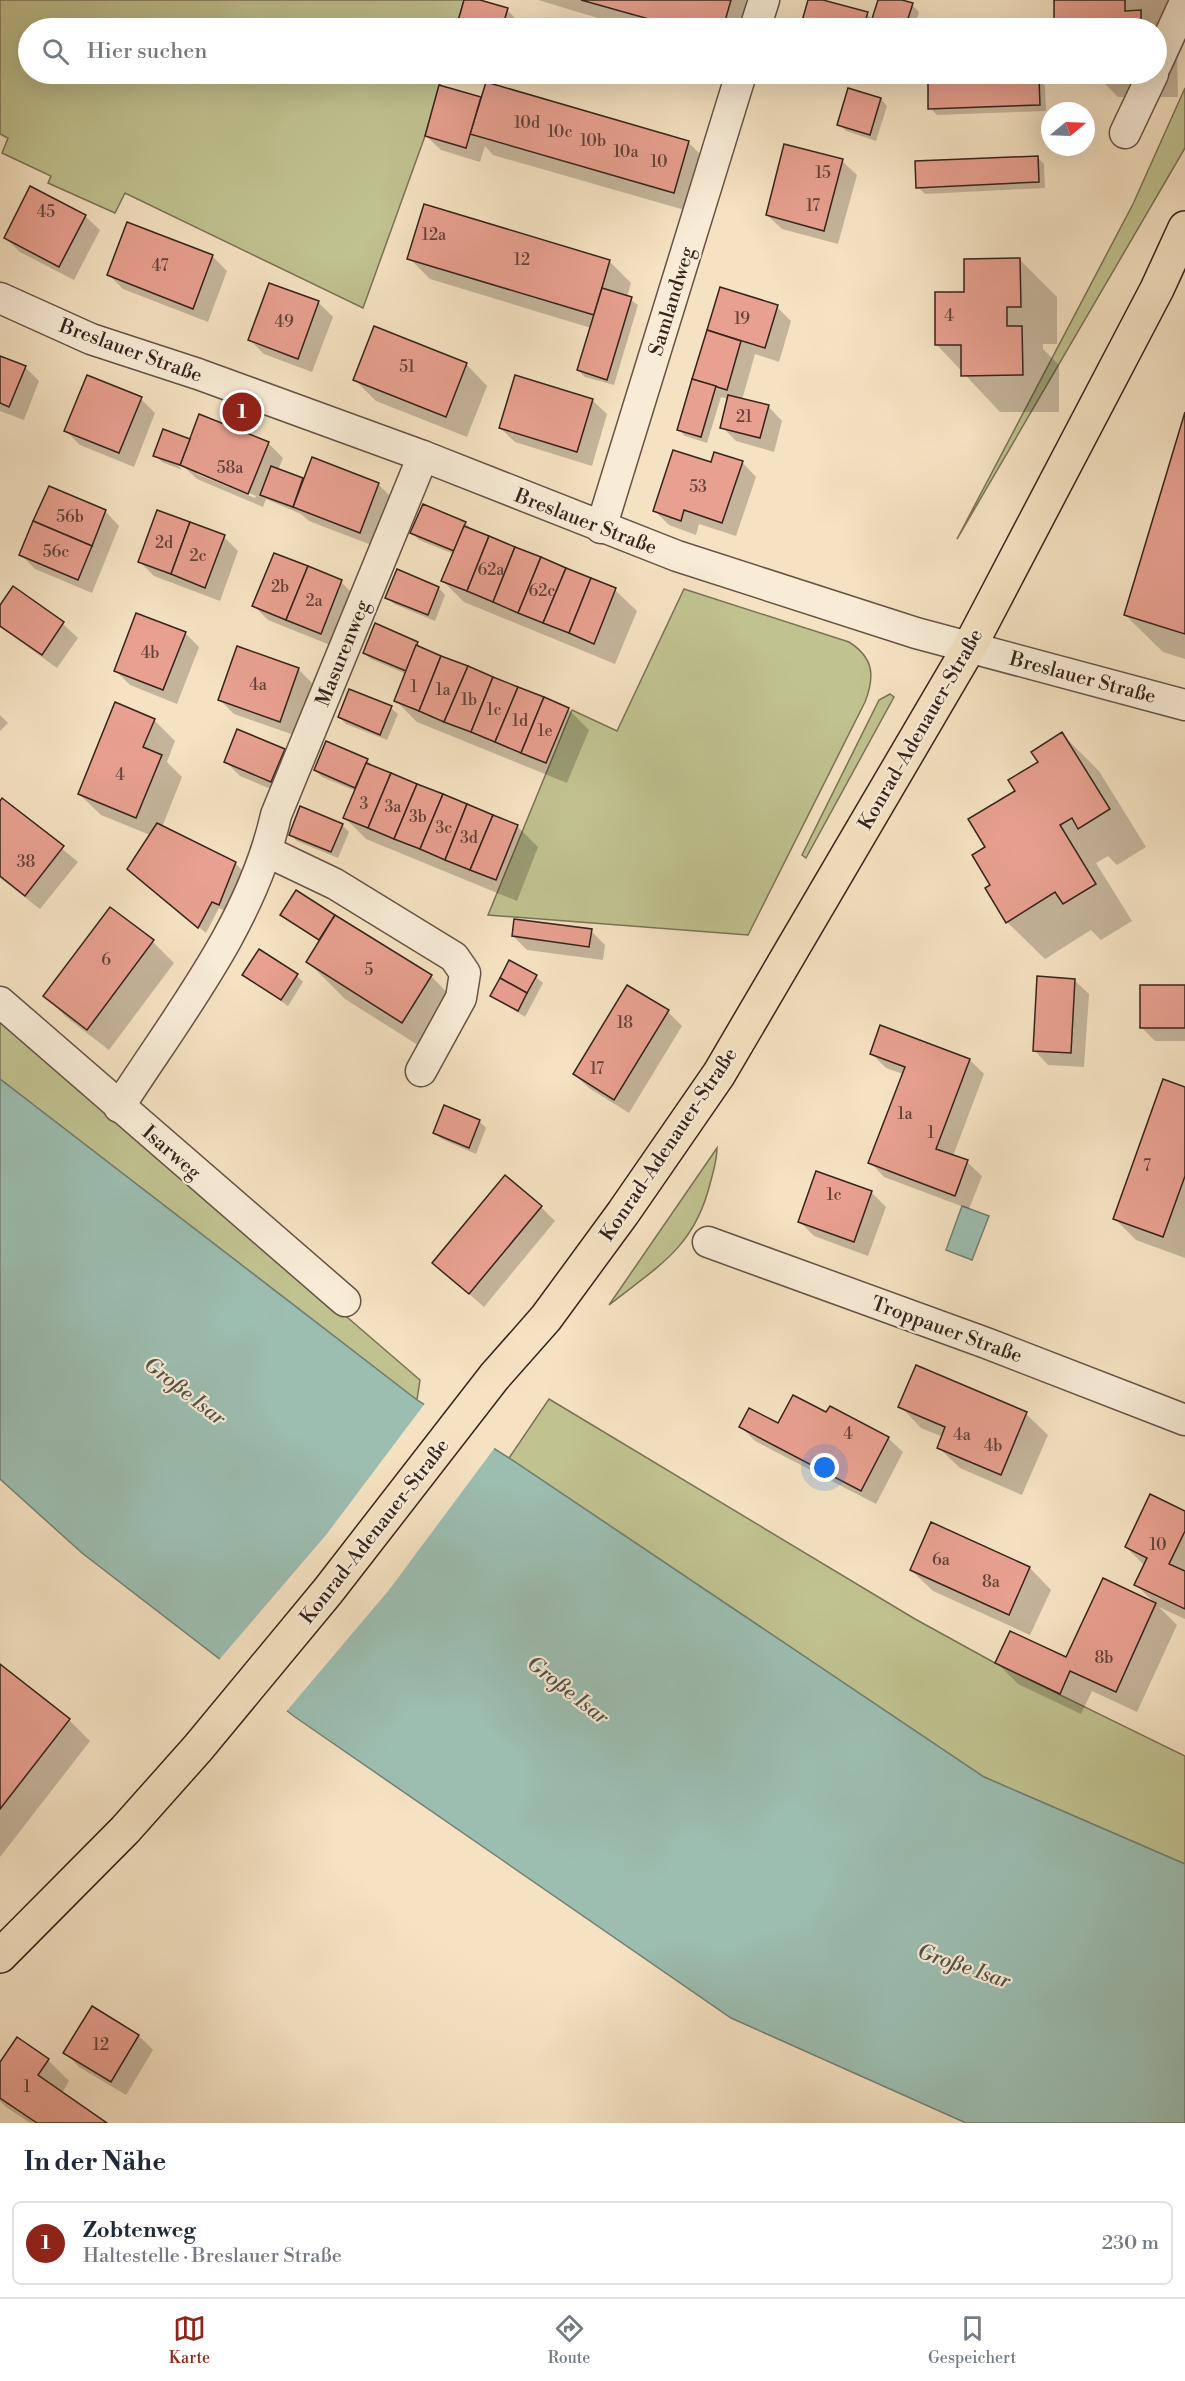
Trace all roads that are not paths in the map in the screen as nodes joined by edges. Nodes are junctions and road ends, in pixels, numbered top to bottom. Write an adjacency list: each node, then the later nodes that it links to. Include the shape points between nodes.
1 (764, 0): 3 (street)
2 (1185, 2): 4 (street)
3 (758, 18)
4 (1167, 41)
5 (738, 84): 11 (street, Samlandweg)
6 (1148, 84): 7 (street)
7 (1125, 133)
8 (1185, 228): 12 (main road, Konrad-Adenauer-Straße)
9 (0, 298): 10 (street, Breslauer Straße, via 91,339)
10 (423, 456): 11 (street, Breslauer Straße); 14 (street, Masurenweg, via 276,815)
11 (601, 528): 12 (street, Breslauer Straße, via 872,620)
12 (970, 646): 13 (street, Breslauer Straße); 21 (main road, Konrad-Adenauer-Straße, via 718,1074 553,1308 205,1739 125,1830)
13 (1185, 705)
14 (268, 852): 16 (street, via 335,884 454,957 465,973 461,998); 17 (street, Masurenweg, via 234,927)
15 (0, 1002): 17 (street, Isarweg)
16 (421, 1071)
17 (119, 1107): 19 (street, Isarweg)
18 (708, 1242): 20 (street, Troppauer Straße)
19 (345, 1301)
20 (1185, 1420)
21 (0, 1956)

